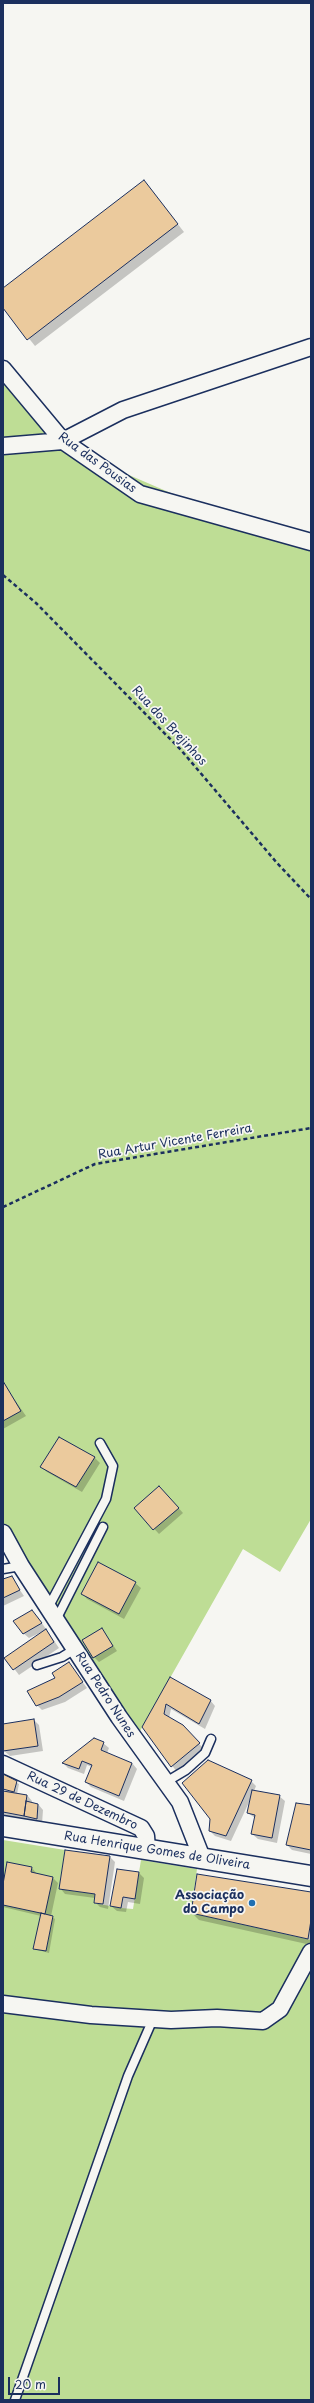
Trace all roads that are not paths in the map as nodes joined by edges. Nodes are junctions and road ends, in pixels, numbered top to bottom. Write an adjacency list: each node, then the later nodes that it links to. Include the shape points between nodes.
1 (311, 347): 3 (street, via 123,410)
2 (3, 369): 3 (street, Rua das Pousias)
3 (63, 441): 4 (street); 5 (street, Rua das Pousias, via 140,494)
4 (3, 446)
5 (311, 542)
6 (100, 1442): 11 (lane, via 113,1466 106,1499)
7 (103, 1527): 11 (lane)
8 (3, 1533): 9 (street, Rua Pedro Nunes)
9 (21, 1566): 10 (lane); 11 (street, Rua Pedro Nunes)
10 (3, 1569)
11 (52, 1614): 12 (street, Rua Pedro Nunes)
12 (75, 1649): 13 (lane, via 62,1657); 16 (street, Rua Pedro Nunes, via 134,1740)
13 (37, 1665)
14 (211, 1739): 16 (lane, via 205,1753 186,1770)
15 (3, 1764): 18 (street, Rua 29 de Dezembro, via 141,1828 146,1836)
16 (166, 1782): 19 (street, Rua Pedro Nunes, via 180,1802)
17 (3, 1826): 18 (street, Rua Henrique Gomes de Oliveira)
18 (147, 1849): 19 (street, Rua Henrique Gomes de Oliveira)
19 (202, 1858): 20 (street, Rua Henrique Gomes de Oliveira)
20 (311, 1876)
21 (311, 1952): 23 (street, via 280,2009 263,2020)
22 (3, 2004): 23 (street, via 91,2015)
23 (153, 2019): 24 (lane, via 128,2076)
24 (15, 2400)

